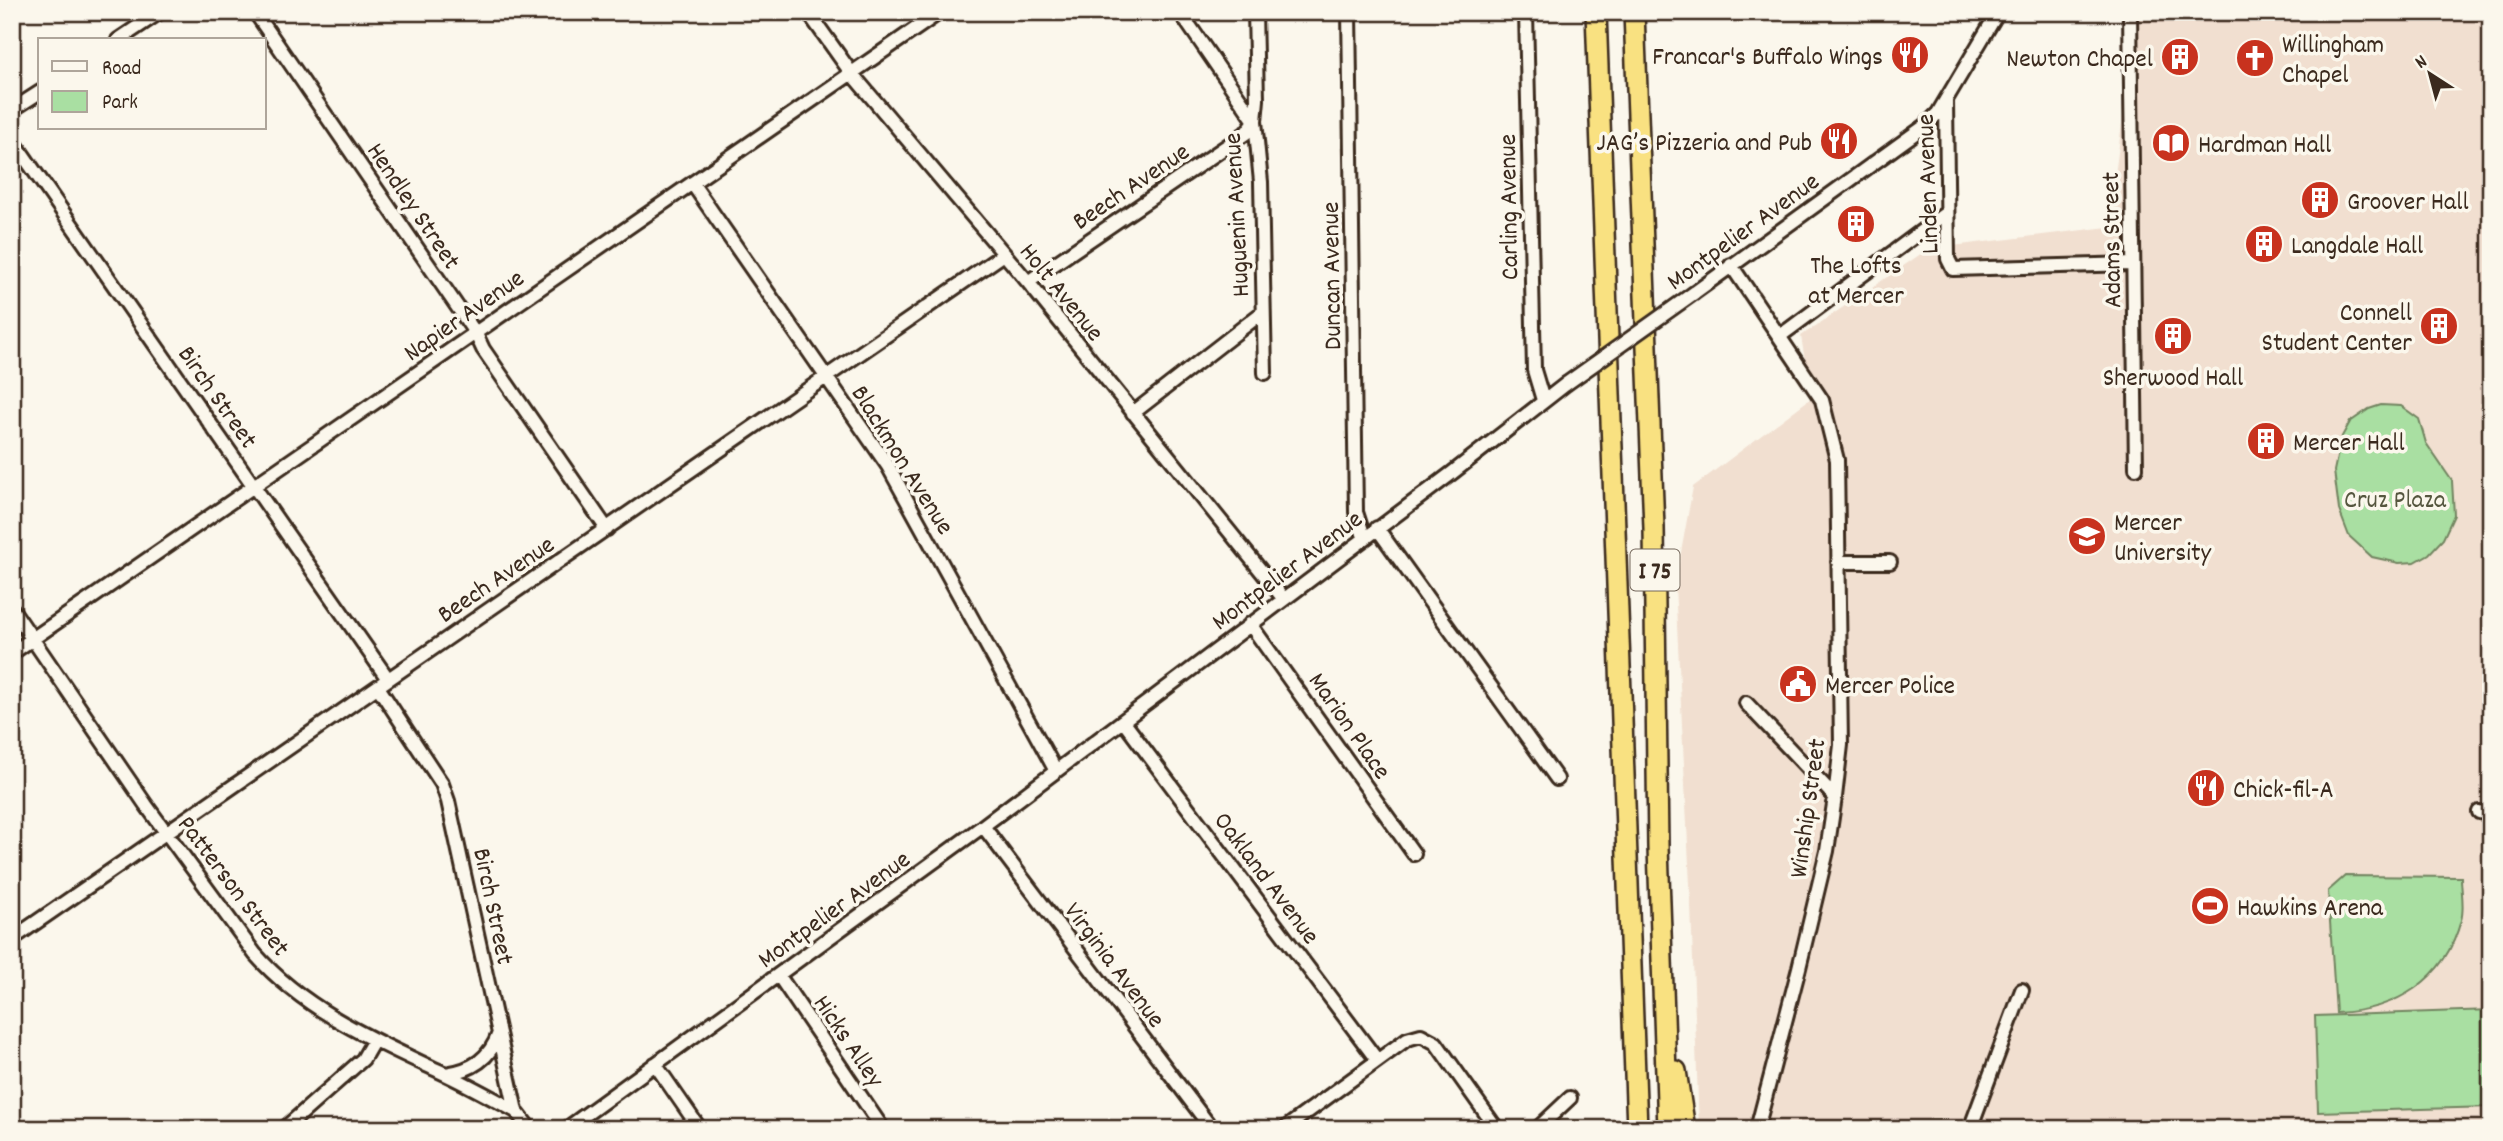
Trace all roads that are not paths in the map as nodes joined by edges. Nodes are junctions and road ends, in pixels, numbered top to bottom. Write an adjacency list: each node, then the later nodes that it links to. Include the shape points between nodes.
1 (160, 12): 13 (street)
2 (255, 12): 27 (street, Hendley Street)
3 (808, 12): 14 (street, Holt Avenue)
4 (940, 12): 14 (street, Napier Avenue)
5 (1180, 12): 18 (street, Huguenin Avenue)
6 (1255, 12): 18 (street)
7 (1349, 12): 37 (street, Duncan Avenue, via 1356,512)
8 (1526, 12): 31 (street, Carling Avenue, via 1534,370)
9 (1596, 12): 74 (highway, I 75)
10 (1634, 12): 57 (highway, I 75, via 1654,528)
11 (1998, 12): 16 (street, Montpelier Avenue)
12 (2130, 12): 23 (street, Adams Street)
13 (121, 38)
14 (852, 74): 20 (street, Napier Avenue); 22 (street, Holt Avenue)
15 (38, 93): 17 (street)
16 (1945, 98): 21 (street, Linden Avenue); 24 (street, Montpelier Avenue, via 1925,126)
17 (12, 110)
18 (1255, 121): 25 (street, Beech Avenue, via 1246,133); 26 (street, Huguenin Avenue)
19 (12, 139): 34 (street, Birch Street)
20 (692, 183): 27 (street, Napier Avenue); 30 (street, Blackmon Avenue)
21 (1946, 213): 23 (street, Linden Avenue, via 1948,259 1953,269); 28 (street)
22 (1004, 254): 25 (street, Holt Avenue); 30 (street, Beech Avenue)
23 (2133, 264): 33 (street, Adams Street)
24 (1731, 265): 28 (street, Winship Street); 31 (street, Montpelier Avenue, bridge)
25 (1028, 282): 32 (street, Holt Avenue)
26 (1263, 312): 29 (street, Huguenin Avenue); 32 (street)
27 (476, 334): 34 (street, Napier Avenue); 36 (street, Hendley Street)
28 (1780, 336): 38 (street, Winship Street, via 1822,400 1837,460)
29 (1265, 373)
30 (827, 377): 36 (street, Beech Avenue); 48 (street, Blackmon Avenue, via 888,466)
31 (1543, 400): 35 (street, Montpelier Avenue)
32 (1133, 413): 40 (street, Holt Avenue)
33 (2136, 468)
34 (254, 486): 43 (street, Napier Avenue); 45 (street, Birch Street)
35 (1377, 528): 37 (street, Montpelier Avenue); 49 (street)
36 (607, 529): 45 (street, Beech Avenue)
37 (1364, 537): 40 (street, Montpelier Avenue)
38 (1838, 562): 39 (street); 50 (street, Winship Street, via 1841,745)
39 (1890, 562)
40 (1283, 598): 42 (street, Montpelier Avenue)
41 (12, 609): 43 (street, Patterson Street)
42 (1250, 624): 47 (street, Montpelier Avenue); 53 (street, Marion Place)
43 (33, 639): 44 (street, Napier Avenue); 52 (street, Patterson Street)
44 (12, 653)
45 (383, 683): 52 (street, Beech Avenue); 58 (street, Birch Street, via 442,784)
46 (1746, 703): 50 (street)
47 (1123, 720): 48 (street, Montpelier Avenue); 60 (street, Oakland Avenue)
48 (1056, 771): 51 (street, Montpelier Avenue)
49 (1557, 779)
50 (1835, 797): 77 (street, Winship Street, via 1827,851)
51 (983, 826): 55 (street, Montpelier Avenue); 70 (street, Virginia Avenue)
52 (167, 833): 54 (street, Beech Avenue); 59 (street, Patterson Street, via 273,975 309,1003)
53 (1414, 853)
54 (12, 939)
55 (779, 976): 61 (street, Montpelier Avenue); 69 (street, Hicks Alley)
56 (2022, 990): 78 (street)
57 (1665, 1017): 75 (highway, I 75); 76 (highway)
58 (499, 1033): 62 (street, via 489,1055 471,1068); 64 (street, Birch Street)
59 (374, 1040): 62 (street, Patterson Street); 65 (street, via 363,1059)
60 (1377, 1060): 71 (street); 72 (street, via 1415,1035 1429,1037)
61 (655, 1064): 67 (street, Montpelier Avenue); 68 (street)
62 (446, 1074): 64 (street, Patterson Street)
63 (1570, 1098): 73 (street)
64 (516, 1111): 66 (street, Patterson Street)
65 (284, 1129)
66 (530, 1129)
67 (566, 1129)
68 (700, 1129)
69 (883, 1129)
70 (1212, 1129)
71 (1284, 1129)
72 (1497, 1129)
73 (1537, 1129)
74 (1637, 1129)
75 (1668, 1129)
76 (1685, 1129)
77 (1757, 1129)
78 (1970, 1129)

